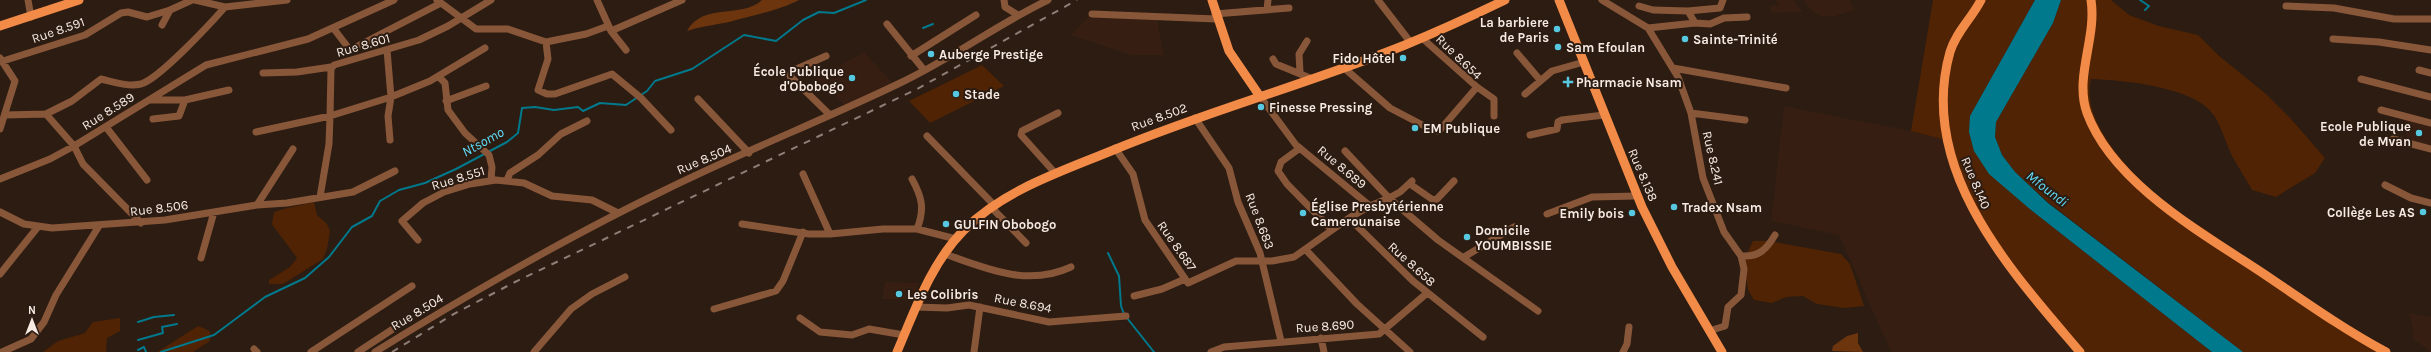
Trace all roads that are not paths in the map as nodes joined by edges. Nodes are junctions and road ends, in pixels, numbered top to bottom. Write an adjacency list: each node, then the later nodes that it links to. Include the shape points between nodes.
1 (28, 0): 32 (street)
2 (71, 0): 32 (main road)
3 (79, 0): 32 (main road)
4 (193, 0): 26 (street); 28 (street, Rue 8.591)
5 (287, 0): 26 (street, via 270,5 245,4)
6 (394, 0): 46 (street, Rue 8.589)
7 (491, 0): 37 (street, Rue 8.601)
8 (597, 0): 44 (street)
9 (682, 0): 44 (street)
10 (1004, 0): 34 (street, via 1006,7)
11 (1048, 0): 34 (street, Rue 8.504)
12 (1212, 0): 35 (main road)
13 (1268, 0): 29 (street)
14 (1378, 0): 51 (street)
15 (1487, 0): 23 (street)
16 (1505, 0): 23 (main road, Rue 8.502)
17 (1559, 0): 63 (main road, Rue 8.138)
18 (1602, 0): 45 (street, Rue 8.241)
19 (1723, 0): 30 (street, via 1720,8)
20 (1981, 0): 195 (main road, Rue 8.140, via 1958,34 1946,65 1942,102 1946,140 1957,174 1975,215 2003,256)
21 (2091, 0): 196 (main road, via 2093,22 2084,65 2084,101 2088,115 2100,137 2117,160 2157,200 2185,220 2324,315)
22 (439, 2): 37 (street); 53 (street)
23 (1495, 5): 47 (main road, Rue 8.502)
24 (1639, 6): 30 (street, via 1653,10)
25 (2286, 6): 38 (street, via 2328,7 2394,19)
26 (225, 7): 93 (street, via 146,83 133,86 101,80 72,101)
27 (1289, 8): 29 (street)
28 (170, 10): 42 (street); 62 (street, Rue 8.591, via 147,16 120,12 85,35)
29 (1267, 10): 35 (street)
30 (1688, 11): 40 (street)
31 (1092, 14): 35 (street)
32 (31, 15): 39 (main road); 43 (main road)
33 (976, 15): 59 (street)
34 (1018, 15): 67 (street, Rue 8.504, via 948,59)
35 (1216, 16): 83 (main road, via 1222,38 1234,64)
36 (1747, 17): 40 (street, via 1724,18 1710,24)
37 (460, 19): 50 (street, via 476,29 508,29); 54 (street, Rue 8.601, via 419,40)
38 (2431, 19)
39 (0, 22)
40 (1695, 23): 45 (street)
41 (887, 24): 59 (street)
42 (162, 25)
43 (0, 26)
44 (610, 28): 50 (street); 55 (street)
45 (1648, 28): 66 (street, Rue 8.241)
46 (334, 29): 53 (street); 87 (street, Rue 8.589, via 290,45 198,69)
47 (1422, 38): 51 (main road, Rue 8.502); 79 (street, Rue 8.654)
48 (2334, 39): 56 (street, via 2372,41)
49 (1307, 41): 70 (street, via 1299,54)
50 (546, 42): 106 (street, via 546,66 538,90 546,94 555,94 612,74 645,102)
51 (1411, 43): 65 (main road, Rue 8.502)
52 (485, 48): 74 (street)
53 (350, 50): 60 (street)
54 (387, 50): 60 (street, Rue 8.601); 84 (street)
55 (626, 50)
56 (2431, 50)
57 (1517, 53): 77 (street)
58 (826, 56): 95 (street, via 792,71 790,76)
59 (911, 56): 67 (street)
60 (357, 59): 64 (street, Rue 8.601)
61 (1273, 59): 70 (street, via 1276,64)
62 (1, 60): 69 (street)
63 (1584, 62): 77 (street, via 1558,68); 96 (main road, Rue 8.138)
64 (331, 67): 71 (street); 97 (street, Rue 8.601)
65 (1343, 67): 75 (main road, Rue 8.502); 79 (street, Rue 8.654, via 1386,105 1436,131 1442,129)
66 (1673, 68): 80 (street); 92 (street, Rue 8.241)
67 (924, 70): 95 (street, Rue 8.504)
68 (2419, 70): 72 (street)
69 (8, 71): 73 (street); 94 (street, via 15,81)
70 (1300, 72): 75 (street)
71 (263, 73)
72 (2431, 73)
73 (0, 75)
74 (439, 77): 84 (street); 89 (street, via 445,83)
75 (1310, 78): 83 (main road, Rue 8.502)
76 (2361, 79): 85 (street)
77 (1540, 80): 82 (street)
78 (486, 86): 89 (street)
79 (1477, 87): 98 (street, via 1494,99)
80 (1786, 88)
81 (229, 90): 88 (street)
82 (1525, 94)
83 (1259, 95): 99 (main road, Rue 8.502); 114 (street, Rue 8.689)
84 (391, 97): 97 (street); 111 (street, via 388,116)
85 (2431, 98)
86 (698, 99): 118 (street)
87 (149, 100): 88 (street); 104 (street, Rue 8.589)
88 (185, 100): 100 (street, via 179,116)
89 (446, 101): 125 (street, via 448,110 459,126 489,155 492,167)
90 (2381, 110): 103 (street)
91 (1058, 113): 121 (street, via 1022,131 1021,135)
92 (1690, 113): 101 (street); 156 (street, Rue 8.241, via 1703,178 1724,232)
93 (46, 114): 94 (street); 112 (street)
94 (5, 115): 105 (street)
95 (830, 115): 118 (street, Rue 8.504)
96 (1604, 115): 108 (street, via 1562,120 1558,122 1557,129); 129 (main road, Rue 8.138)
97 (330, 116): 107 (street); 130 (street, Rue 8.601, via 329,144)
98 (1494, 116)
99 (1195, 118): 113 (main road, Rue 8.502); 159 (street, Rue 8.683, via 1225,160 1238,202)
100 (153, 119)
101 (1745, 120)
102 (587, 121): 126 (street, via 562,134 538,155 510,173)
103 (2431, 123)
104 (106, 127): 112 (street, Rue 8.589); 124 (street)
105 (0, 129)
106 (671, 130)
107 (256, 132)
108 (1530, 135)
109 (927, 136): 134 (street)
110 (2393, 139): 116 (street)
111 (390, 140)
112 (74, 146): 122 (street, Rue 8.589, via 50,159); 141 (street, via 83,164)
113 (1115, 148): 121 (main road, Rue 8.502); 163 (street, Rue 8.687, via 1133,174 1145,220)
114 (1300, 148): 135 (street, Rue 8.689); 147 (street, via 1281,162 1278,171 1287,184)
115 (293, 149): 133 (street)
116 (2431, 149)
117 (1345, 151): 131 (street)
118 (749, 153): 138 (street, Rue 8.504)
119 (395, 171): 130 (street, Rue 8.506, via 353,192)
120 (804, 174): 149 (street)
121 (1056, 174): 134 (main road, Rue 8.502)
122 (0, 179)
123 (912, 179): 146 (street, via 924,205)
124 (148, 180)
125 (491, 180): 126 (street, Rue 8.551); 152 (street, Rue 8.551, via 457,189 424,203 402,221)
126 (507, 180): 138 (street, Rue 8.551, via 532,185 547,195 592,200)
127 (1454, 181): 131 (street, Rue 8.689, via 1437,200 1433,200 1411,183)
128 (2385, 185): 132 (street, via 2411,198)
129 (1637, 196): 139 (street, via 1592,197); 176 (main road, Rue 8.138, via 1672,267)
130 (320, 197): 133 (street, Rue 8.506)
131 (1389, 198): 135 (street, Rue 8.689); 158 (street, via 1424,229)
132 (2431, 203)
133 (257, 205): 137 (street, Rue 8.506)
134 (992, 206): 151 (main road, Rue 8.502); 153 (street)
135 (1370, 206): 140 (street)
136 (0, 212): 145 (street, Rue 8.506, via 8,218)
137 (214, 212): 141 (street, Rue 8.506); 157 (street)
138 (618, 213): 185 (street, Rue 8.504, via 450,306)
139 (1547, 214)
140 (1349, 218): 147 (street, Rue 8.687); 165 (street, Rue 8.658, via 1386,258)
141 (141, 223): 143 (street, Rue 8.506)
142 (742, 224): 148 (street)
143 (99, 226): 145 (street, Rue 8.506); 182 (street, via 56,295 44,322 31,339)
144 (1514, 227): 158 (street)
145 (37, 228): 161 (street)
146 (917, 229): 149 (street); 151 (street)
147 (1331, 229): 154 (street, Rue 8.687)
148 (803, 232): 149 (street); 169 (street, via 783,281 776,291)
149 (830, 234)
150 (1775, 235): 156 (street, via 1769,247 1761,254 1752,257)
151 (956, 239): 155 (main road, Rue 8.502)
152 (418, 240)
153 (1026, 243)
154 (1306, 250): 159 (street, Rue 8.687, via 1287,260); 175 (street)
155 (945, 254): 160 (street, via 995,270 1043,278); 167 (main road, Rue 8.502)
156 (1741, 256): 176 (street, Rue 8.241, via 1744,269 1741,295 1728,307 1726,326)
157 (201, 258)
158 (1464, 258): 170 (street)
159 (1262, 260): 163 (street, Rue 8.687, via 1236,261 1188,283); 180 (street, Rue 8.683)
160 (1071, 267)
161 (0, 274)
162 (625, 277): 186 (street, via 592,294 571,309)
163 (1185, 279): 166 (street, via 1162,289)
164 (412, 286): 183 (street)
165 (1426, 294): 175 (street, via 1408,307); 178 (street, Rue 8.658)
166 (1134, 296)
167 (916, 307): 168 (street, Rue 8.694); 177 (main road, Rue 8.502)
168 (980, 307): 171 (street, Rue 8.694, via 1049,322); 188 (street)
169 (714, 309)
170 (1538, 311)
171 (1126, 316)
172 (800, 318): 177 (street, via 820,332 852,335 869,329)
173 (396, 327): 184 (street)
174 (1629, 327): 193 (street, via 1627,344)
175 (1385, 331): 179 (street, Rue 8.690, via 1371,335); 192 (street)
176 (1709, 331): 194 (main road, Rue 8.138)
177 (904, 336): 187 (main road, Rue 8.502)
178 (1483, 337)
179 (1321, 338): 180 (street, Rue 8.690); 191 (street)
180 (1281, 341): 181 (street, Rue 8.690)
181 (1224, 346): 189 (street, Rue 8.690); 190 (street)
182 (2, 352)
183 (311, 352)
184 (358, 352)
185 (375, 352)
186 (534, 352)
187 (897, 352)
188 (974, 352)
189 (1211, 352)
190 (1231, 352)
191 (1324, 352)
192 (1410, 352)
193 (1623, 352)
194 (1722, 352)
195 (2080, 352)
196 (2386, 352)

